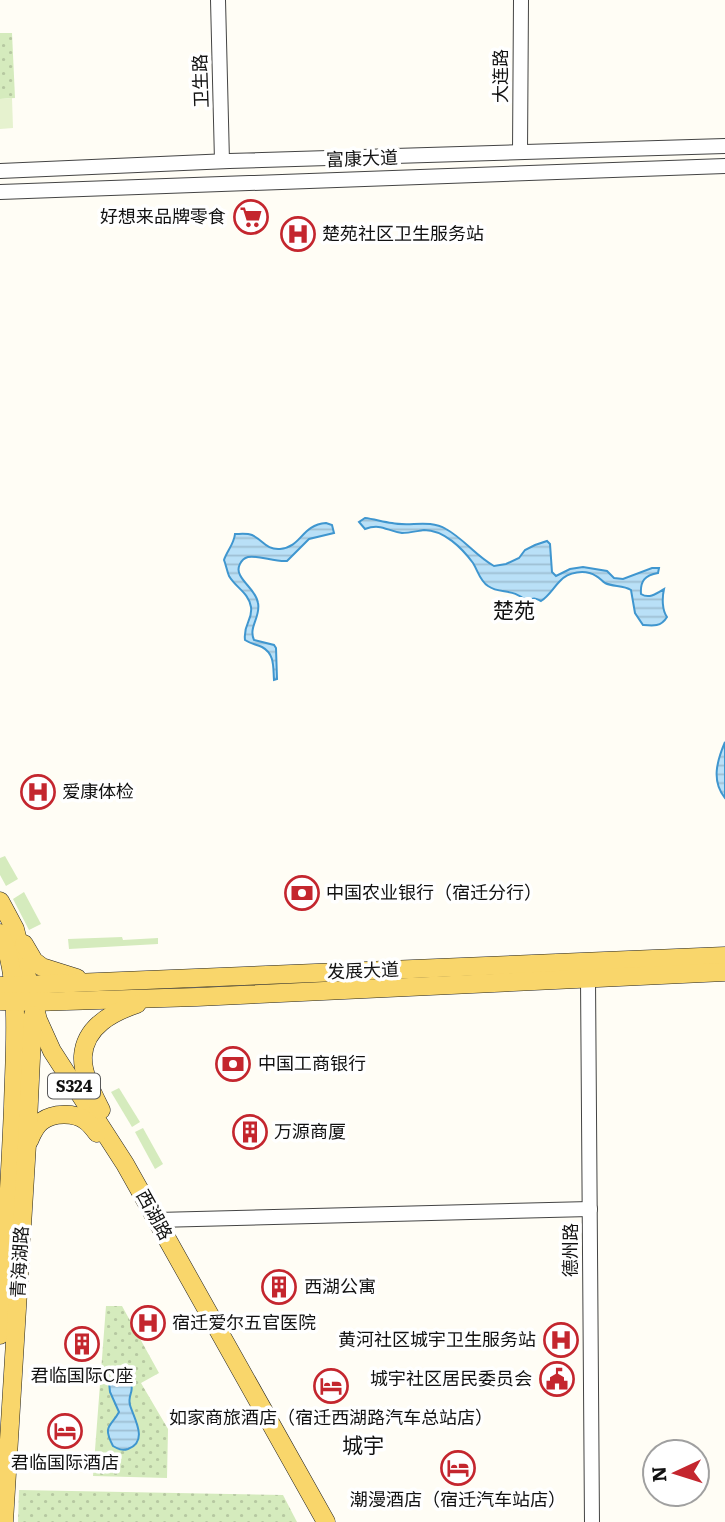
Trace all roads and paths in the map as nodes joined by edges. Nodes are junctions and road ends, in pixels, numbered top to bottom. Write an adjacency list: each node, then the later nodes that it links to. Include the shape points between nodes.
1 (218, 0): 6 (street, 卫生路)
2 (225, 0): 6 (street, 卫生路)
3 (521, 0): 5 (street, 大连路)
4 (725, 146): 5 (street, 富康大道)
5 (520, 152): 6 (street, 富康大道)
6 (226, 161): 8 (street, 富康大道)
7 (725, 166): 9 (street, 富康大道)
8 (0, 171)
9 (0, 192)
10 (0, 901): 11 (main road, 西湖路)
11 (8, 931): 15 (main road, via 41,967); 16 (main road, 西湖路)
12 (725, 956): 15 (main road, 发展大道)
13 (725, 972): 14 (main road, 发展大道)
14 (588, 979): 17 (main road, 发展大道); 22 (street, 德州路)
15 (89, 981): 16 (main road, 发展大道)
16 (15, 994): 17 (main road, 发展大道); 19 (main road, 青海湖路); 20 (main road, 青海湖路); 21 (main road, 西湖路 / S324, via 38,1020 52,1051)
17 (197, 997): 21 (main road, via 121,1009 96,1027 87,1041 83,1056 86,1072)
18 (0, 1028): 19 (main road, via 8,1048)
19 (12, 1112): 24 (main road, 青海湖路)
20 (27, 1144): 21 (main road, via 43,1120 73,1115 86,1121); 26 (main road, 青海湖路)
21 (125, 1164): 23 (main road, 西湖路 / S324)
22 (590, 1209): 23 (street); 28 (street, 德州路)
23 (157, 1220): 27 (main road, 西湖路 / S324)
24 (1, 1292): 25 (main road, 青海湖路)
25 (0, 1335)
26 (4, 1522)
27 (326, 1522)
28 (592, 1522)

